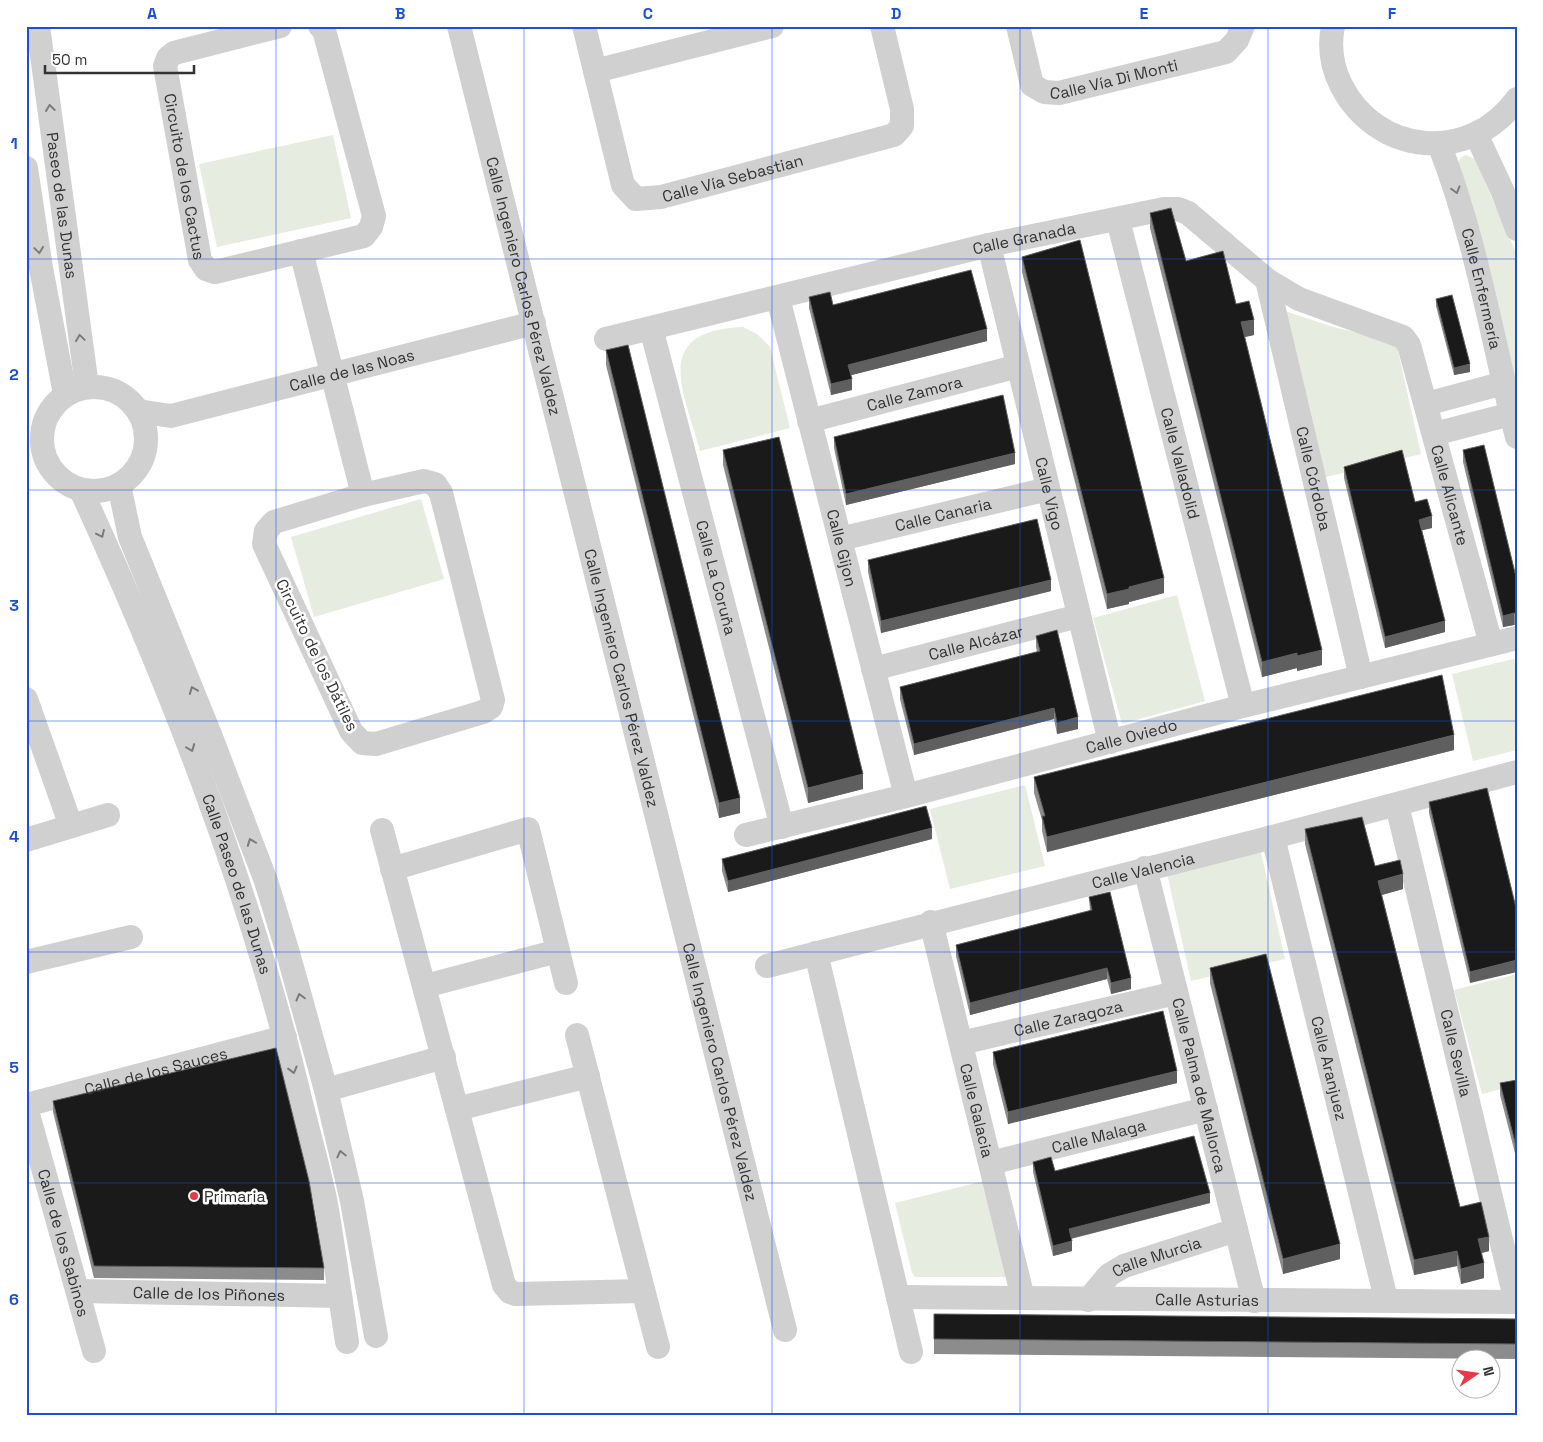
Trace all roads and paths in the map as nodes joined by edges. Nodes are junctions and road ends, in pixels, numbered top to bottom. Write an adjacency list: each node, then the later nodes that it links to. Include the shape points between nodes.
1 (38, 26): 29 (street, Paseo de las Dunas, one-way to 1)
2 (280, 26): 19 (street, Circuito de los Cactus, via 174,53 165,66 200,260 206,269 214,272)
3 (320, 26): 19 (street, Circuito de los Cactus, via 324,30 374,216 364,236)
4 (458, 26): 22 (street, Calle Ingeniero Carlos Pérez Valdez)
5 (584, 26): 11 (street, Calle Vía Sebastian)
6 (772, 26): 11 (street)
7 (882, 26): 11 (street, Calle Vía Sebastian, via 902,109 902,126 894,134 660,197 636,199 623,185)
8 (1018, 26): 9 (street, Calle Vía Di Monti, via 1032,85 1044,92 1059,93 1226,52 1237,40)
9 (1243, 26)
10 (1333, 26): 14 (street, via 1330,38 1335,72 1350,102 1374,126 1406,141)
11 (595, 71)
12 (1517, 98): 13 (street, via 1494,124)
13 (1476, 134): 14 (street); 17 (street)
14 (1439, 144): 28 (street, Calle Enfermería, one-way to 28, via 1466,223)
15 (26, 168): 30 (street, Paseo de las Dunas, one-way to 30)
16 (1118, 220): 18 (street, Calle Granada); 20 (street, Calle Granada, via 1164,209 1188,213); 53 (street, Calle Valladolid)
17 (1517, 229)
18 (989, 245): 21 (street, Calle Granada); 26 (street, Calle Vigo)
19 (301, 251): 27 (street)
20 (1267, 280): 25 (street, Calle Granada, via 1299,299 1402,336); 51 (street, Calle Córdoba)
21 (778, 298): 23 (street, Calle Granada); 35 (street, Calle Gijon)
22 (534, 322): 27 (street, Calle de las Noas); 100 (street, Calle Ingeniero Carlos Pérez Valdez)
23 (651, 328): 24 (street, Calle Granada); 60 (street, Calle La Coruña)
24 (606, 339)
25 (1410, 345): 31 (street, Calle Alicante)
26 (1018, 366): 35 (street, Calle Zamora); 43 (street, Calle Vigo)
27 (334, 374): 34 (street, Calle de las Noas); 45 (street)
28 (1504, 384): 31 (street); 33 (street, Calle Enfermería)
29 (87, 386): 30 (street); 32 (street, via 102,386 116,391)
30 (65, 394): 38 (street, via 54,404)
31 (1426, 404): 36 (street, Calle Alicante)
32 (138, 410): 34 (street, Calle de las Noas); 39 (street)
33 (1511, 414): 36 (street); 37 (street, Calle Enfermería)
34 (171, 416): 39 (street, Calle de las Noas)
35 (809, 421): 46 (street, Calle Gijon)
36 (1434, 434): 49 (street, Calle Alicante)
37 (1517, 437)
38 (34, 439): 41 (street, via 42,443)
39 (146, 439): 42 (street, via 139,466)
40 (26, 460): 41 (street)
41 (49, 466): 44 (street, via 68,484)
42 (119, 485): 44 (street, via 100,491); 70 (street, Calle Paseo de las Dunas, one-way to 42, via 266,881 211,736 130,537)
43 (1048, 489): 46 (street, Calle Canaria); 47 (street, Calle Vigo)
44 (81, 490): 72 (street, Calle Paseo de las Dunas, one-way to 72, via 162,675 214,812)
45 (362, 495): 45 (street, Circuito de los Dátiles, via 424,480 435,484 441,494 493,700 491,707 483,712 376,744 362,743 351,731 264,544 266,531 274,522)
46 (840, 539): 50 (street, Calle Gijon)
47 (1079, 616): 50 (street, Calle Alcázar); 54 (street, Calle Vigo)
48 (1517, 638): 49 (street, Calle Oviedo)
49 (1491, 644): 51 (street, Calle Oviedo)
50 (873, 669): 56 (street, Calle Gijon)
51 (1360, 677): 53 (street, Calle Oviedo)
52 (26, 700): 59 (street)
53 (1243, 706): 54 (street, Calle Oviedo)
54 (1110, 742): 56 (street, Calle Oviedo)
55 (1517, 772): 57 (street, Calle Valencia)
56 (906, 796): 60 (street, Calle Oviedo)
57 (1397, 805): 63 (street, Calle Valencia); 99 (street, Calle Sevilla)
58 (108, 815): 59 (street)
59 (71, 826): 64 (street)
60 (782, 827): 62 (street, Calle Oviedo)
61 (382, 830): 66 (street)
62 (746, 835)
63 (1273, 837): 65 (street, Calle Valencia); 96 (street, Calle Aranjuez)
64 (26, 840)
65 (1145, 868): 67 (street, Calle Valencia); 77 (street, Calle Palma de Mallorca)
66 (392, 869): 69 (street, via 528,830); 76 (street)
67 (931, 922): 71 (street, Calle Valencia); 80 (street, Calle Galacia)
68 (131, 937): 73 (street)
69 (558, 951): 75 (street); 76 (street)
70 (288, 953): 72 (street); 83 (street, Calle Paseo de las Dunas, one-way to 70)
71 (816, 953): 74 (street, Calle Valencia); 94 (street)
72 (263, 961): 79 (street, Calle Paseo de las Dunas)
73 (26, 962)
74 (767, 966)
75 (566, 983)
76 (425, 986): 81 (street)
77 (1176, 993): 80 (street, Calle Zaragoza); 86 (street, Calle Palma de Mallorca)
78 (577, 1035): 82 (street)
79 (285, 1038): 84 (street, Calle de los Sauces); 89 (street, Calle Paseo de las Dunas, one-way to 89)
80 (961, 1043): 87 (street, Calle Galacia)
81 (444, 1057): 83 (street); 85 (street)
82 (588, 1076): 85 (street); 92 (street)
83 (326, 1090): 88 (street, Calle Paseo de las Dunas, one-way to 83)
84 (26, 1106): 91 (street, Calle de los Sabinos)
85 (458, 1109): 92 (street, via 504,1285 510,1292)
86 (1206, 1109): 87 (street, Calle Malaga); 90 (street, Calle Palma de Mallorca)
87 (991, 1163): 95 (street, Calle Galacia)
88 (352, 1201): 89 (street); 101 (street, Calle Paseo de las Dunas)
89 (325, 1202): 93 (street, Calle Paseo de las Dunas)
90 (1236, 1230): 97 (street, Calle Murcia, via 1124,1266 1109,1275); 98 (street, Calle Palma de Mallorca)
91 (78, 1291): 93 (street, Calle de los Piñones); 104 (street, Calle de los Sabinos)
92 (643, 1291): 103 (street)
93 (340, 1296): 102 (street, Calle Paseo de las Dunas)
94 (898, 1298): 95 (street, Calle Asturias); 105 (street)
95 (1023, 1298): 97 (street, Calle Asturias)
96 (1386, 1299): 98 (street, Calle Asturias); 99 (street, Calle Asturias)
97 (1088, 1300): 98 (street, Calle Asturias)
98 (1254, 1300)
99 (1516, 1302)
100 (785, 1330)
101 (376, 1336)
102 (347, 1342)
103 (658, 1347)
104 (94, 1351)
105 (911, 1352)

